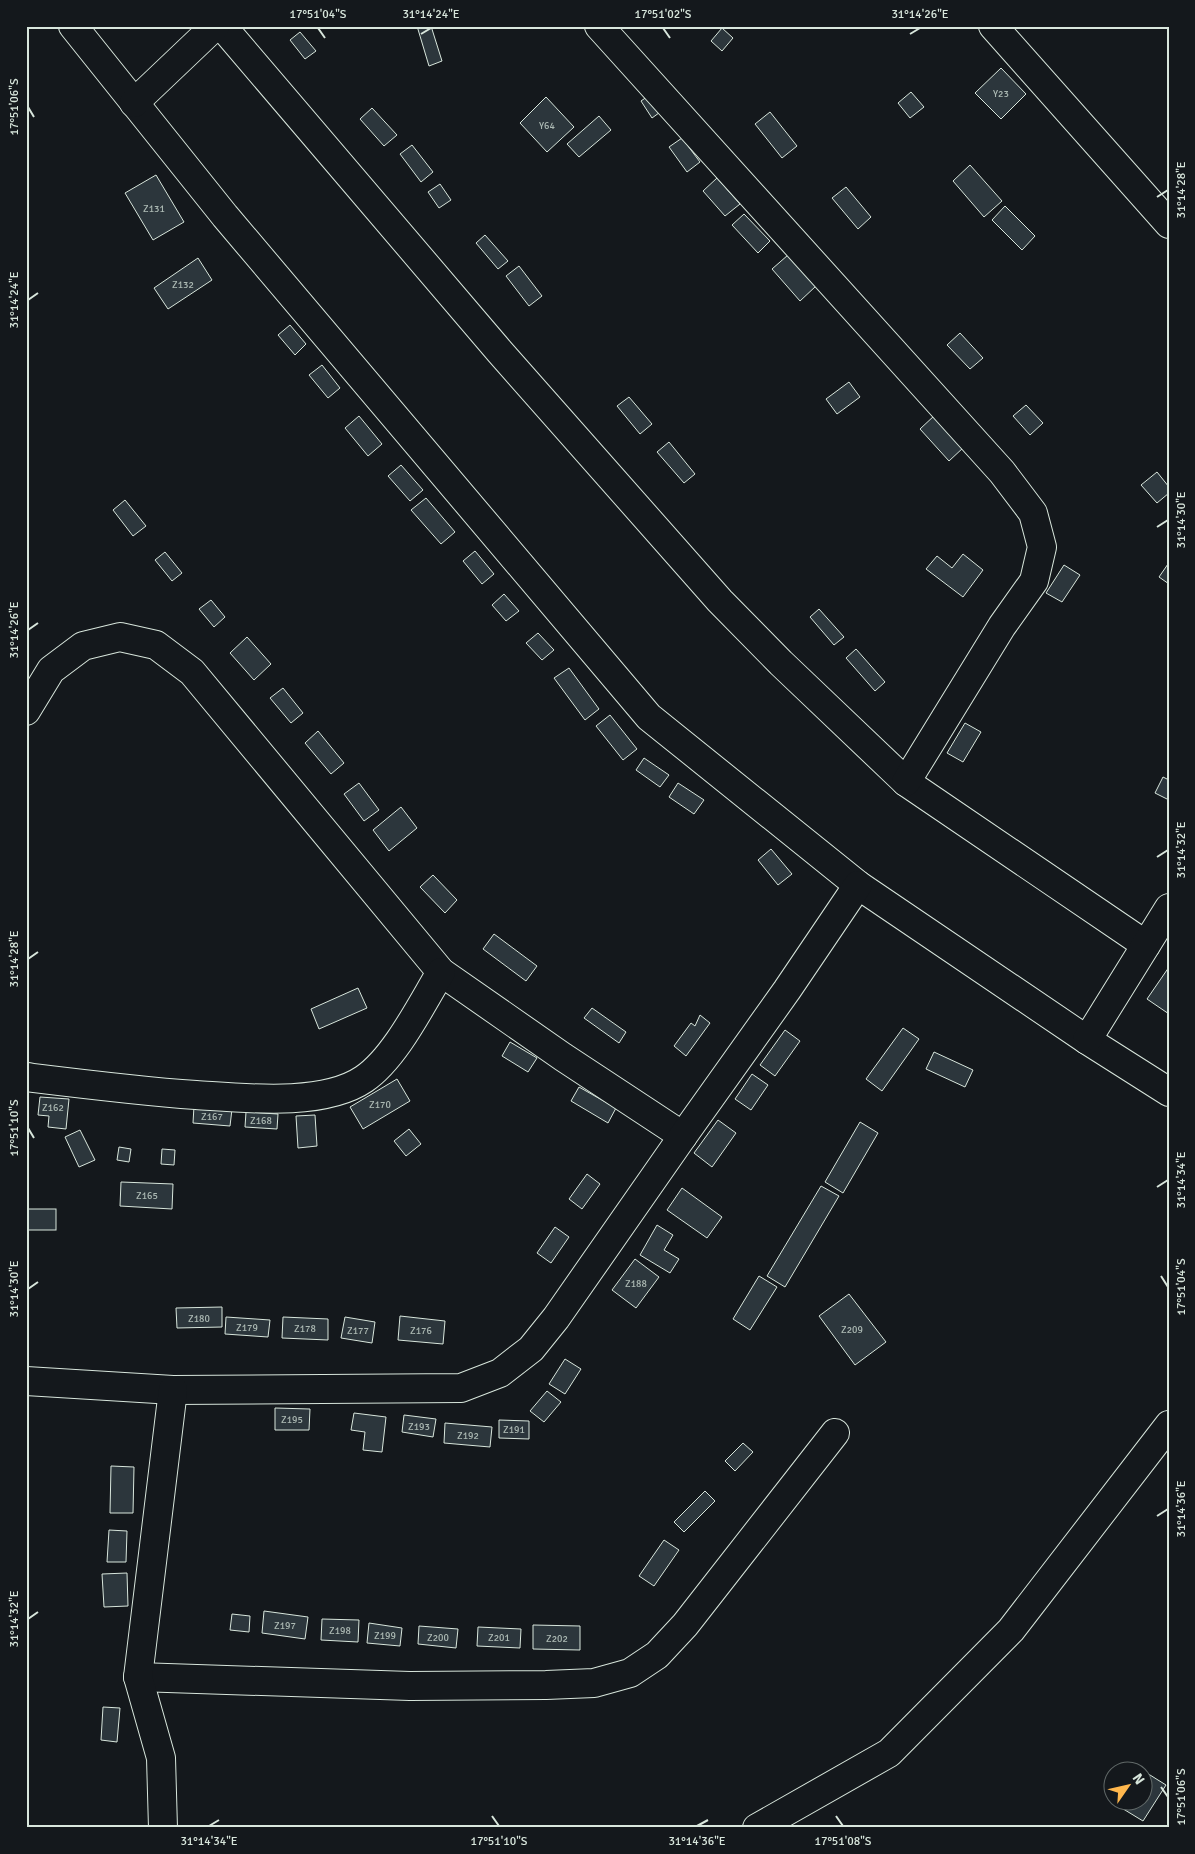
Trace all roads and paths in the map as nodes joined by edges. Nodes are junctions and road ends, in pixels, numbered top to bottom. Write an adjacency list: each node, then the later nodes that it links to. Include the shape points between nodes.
1 (73, 26): 6 (street)
2 (215, 26): 6 (street)
3 (222, 26): 9 (street, via 443,287 720,601)
4 (599, 26): 9 (street, via 1002,472 1033,513 1042,547 1034,581 1002,626)
5 (993, 26): 7 (street)
6 (134, 103): 10 (street, via 225,216 649,717)
7 (1169, 224)
8 (26, 711): 13 (street, via 51,670 83,646 120,637 156,645 192,672)
9 (906, 782): 12 (street)
10 (858, 885): 14 (street); 17 (street)
11 (1169, 908): 12 (street)
12 (1146, 945): 14 (street)
13 (441, 972): 15 (street, via 384,1061 363,1079 342,1089 311,1096 256,1099); 17 (street, via 563,1058)
14 (1087, 1040): 16 (street)
15 (26, 1077)
16 (1169, 1092)
17 (683, 1136): 19 (street, via 556,1318 531,1349 500,1373 461,1388)
18 (26, 1381): 19 (street)
19 (173, 1390): 22 (street)
20 (1169, 1425): 24 (street, via 1011,1630 889,1752)
21 (835, 1433): 22 (street, via 685,1625 657,1655 630,1673 594,1683 546,1685 420,1686)
22 (138, 1677): 23 (street, via 161,1758)
23 (163, 1828)
24 (757, 1828)

